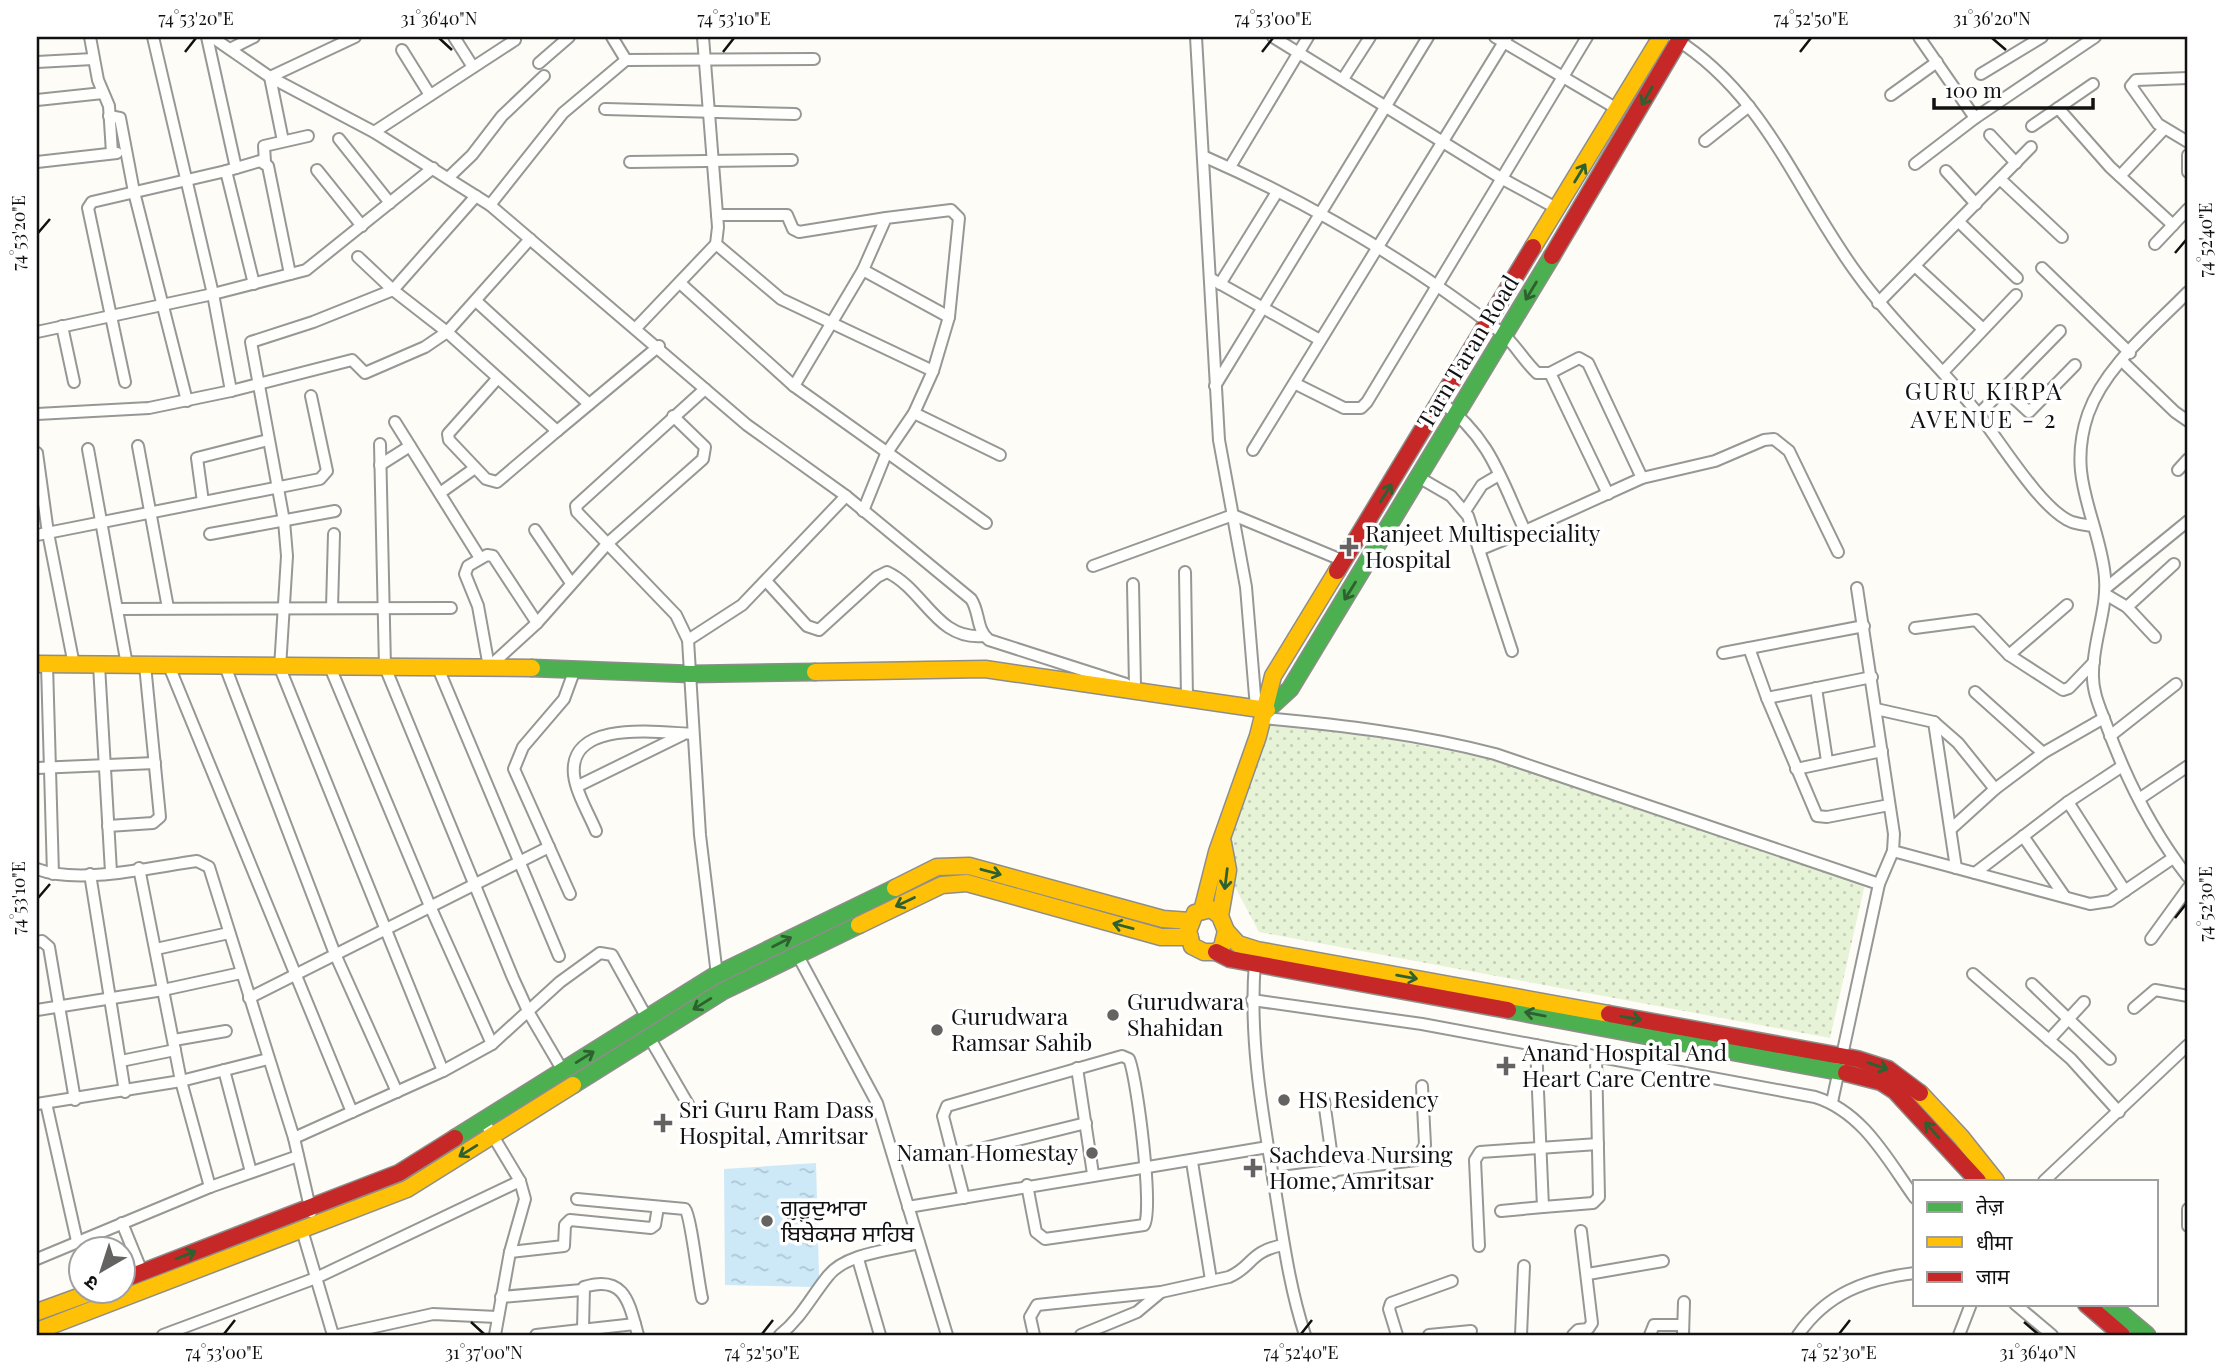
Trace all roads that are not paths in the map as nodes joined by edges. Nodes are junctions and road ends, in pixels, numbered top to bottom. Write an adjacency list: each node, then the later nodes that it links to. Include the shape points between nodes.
1 (90, 37): 26 (street)
2 (153, 37): 86 (street)
3 (210, 37): 23 (street); 78 (street)
4 (254, 37): 23 (street)
5 (355, 37): 36 (street)
6 (454, 37): 33 (street)
7 (569, 37): 32 (street)
8 (612, 37): 28 (street)
9 (703, 37): 30 (street)
10 (1196, 37): 68 (street)
11 (1272, 37): 25 (street)
12 (1308, 37): 25 (street)
13 (1370, 37): 39 (street)
14 (1428, 37): 45 (street)
15 (1587, 37): 37 (street)
16 (1661, 37): 50 (main road, Tarn Taran Road)
17 (1919, 37): 31 (street)
18 (2042, 37): 34 (street)
19 (2095, 37): 53 (street)
20 (1677, 38): 46 (street); 134 (main road, Tarn Taran Road, one-way to 134)
21 (1502, 39): 37 (street); 61 (street)
22 (514, 40): 33 (street)
23 (230, 49): 36 (street)
24 (402, 50): 42 (street)
25 (1298, 53): 39 (street); 76 (street)
26 (93, 59): 29 (street); 41 (street)
27 (814, 59): 30 (street)
28 (626, 60): 30 (street); 92 (street, via 563,113)
29 (37, 62)
30 (705, 62): 49 (street)
31 (1937, 62): 43 (street); 53 (street)
32 (539, 63)
33 (473, 67): 42 (street)
34 (1981, 74)
35 (544, 76): 83 (street)
36 (270, 77): 56 (street); 60 (street)
37 (1563, 77): 50 (street); 84 (street)
38 (2188, 78): 55 (street, via 2153,77 2136,80 2131,86)
39 (1343, 79): 45 (street)
40 (2093, 84): 47 (street)
41 (103, 93): 44 (street); 52 (street)
42 (430, 95): 56 (street)
43 (1891, 95)
44 (37, 100)
45 (1385, 104): 61 (street); 95 (street)
46 (1749, 106): 62 (street); 121 (street, via 1773,136)
47 (2058, 108): 54 (street); 82 (street)
48 (605, 109): 49 (street)
49 (708, 110): 51 (street); 70 (street)
50 (1619, 110): 93 (main road, Tarn Taran Road, one-way to 50)
51 (795, 114)
52 (109, 116): 65 (street, via 120,118); 66 (street)
53 (1975, 118): 75 (street)
54 (2032, 126)
55 (2164, 129): 63 (street); 82 (street)
56 (374, 132): 77 (street)
57 (1990, 135): 74 (street)
58 (308, 136): 60 (street)
59 (339, 139): 90 (street)
60 (284, 141): 72 (street, via 262,148)
61 (1441, 141): 84 (street); 105 (street)
62 (1705, 141)
63 (2188, 142)
64 (2031, 147): 74 (street)
65 (126, 152): 66 (street); 87 (street)
66 (112, 153): 71 (street)
67 (2188, 155): 81 (street)
68 (1203, 156): 76 (street); 112 (street)
69 (792, 160): 70 (street)
70 (711, 161): 73 (street); 96 (street)
71 (37, 162)
72 (265, 162): 78 (street); 110 (street)
73 (630, 162)
74 (2016, 163): 85 (street)
75 (1915, 164)
76 (1230, 167): 88 (street)
77 (433, 168): 83 (street); 90 (street)
78 (231, 170): 86 (street); 114 (street)
79 (317, 170): 100 (street)
80 (1946, 171): 91 (street)
81 (2188, 172)
82 (2120, 176): 99 (street)
83 (448, 178): 89 (street)
84 (1501, 178): 93 (street); 115 (street)
85 (2000, 179): 91 (street); 101 (street)
86 (184, 181): 87 (street); 117 (street)
87 (134, 192): 122 (street); 124 (street, via 92,202 88,208)
88 (1278, 192): 95 (street); 112 (street)
89 (476, 196): 92 (street); 116 (street)
90 (390, 203): 100 (street)
91 (1976, 204): 98 (street)
92 (490, 205): 102 (street)
93 (1558, 209): 126 (main road, Tarn Taran Road)
94 (2188, 209): 99 (street)
95 (1319, 214): 105 (street); 123 (street)
96 (717, 215): 97 (street, via 787,215 799,232); 103 (street)
97 (886, 218): 109 (street); 125 (street, via 956,213)
98 (1959, 222): 107 (street); 111 (street)
99 (2173, 225): 104 (street)
100 (362, 226): 110 (street, via 321,260)
101 (2062, 237)
102 (530, 239): 120 (street); 129 (street)
103 (716, 244): 113 (street); 127 (street, via 781,299)
104 (2155, 244)
105 (1376, 249): 115 (street); 135 (street)
106 (358, 257): 116 (street)
107 (1916, 266): 121 (street); 130 (street)
108 (2042, 268): 137 (street)
109 (863, 270): 125 (street); 127 (street)
110 (290, 274): 114 (street)
111 (2017, 278)
112 (1215, 281): 123 (street); 148 (street)
113 (680, 283): 129 (street); 147 (street)
114 (254, 284): 117 (street)
115 (1436, 287): 126 (street); 145 (street, via 1360,408 1344,408)
116 (393, 290): 133 (street); 146 (street, via 313,322 254,339 250,345)
117 (213, 294): 122 (street); 151 (street)
118 (2016, 295): 130 (street)
119 (2186, 299): 137 (street)
120 (476, 301): 133 (street); 155 (street)
121 (1878, 303): 140 (street)
122 (162, 304): 124 (street); 153 (street)
123 (1261, 308): 135 (street); 148 (street)
124 (111, 315): 128 (street); 144 (street)
125 (949, 317): 139 (street)
126 (1488, 324): 134 (street); 154 (main road, Tarn Taran Road)
127 (833, 325): 139 (street); 147 (street)
128 (62, 326): 132 (street); 143 (street)
129 (636, 328): 136 (street)
130 (1983, 330): 140 (street)
131 (2060, 331): 150 (street)
132 (37, 332)
133 (447, 332): 142 (street); 146 (street, via 425,348 365,373 352,360)
134 (1504, 335): 141 (street, via 1537,373); 158 (main road, Tarn Taran Road)
135 (1320, 340): 145 (street)
136 (659, 346): 149 (street); 155 (street)
137 (2126, 357): 161 (street, via 2168,406); 194 (street, via 2089,412 2080,444 2079,475)
138 (2075, 365): 150 (street, via 2029,412)
139 (933, 372): 156 (street)
140 (1942, 372): 159 (street)
141 (1550, 373): 179 (street, via 1579,358 1588,363); 182 (street)
142 (497, 379): 163 (street); 175 (street, via 448,434)
143 (75, 382)
144 (125, 382)
145 (1296, 384): 169 (street)
146 (257, 385): 151 (street); 164 (street)
147 (794, 386): 171 (street)
148 (1215, 386): 189 (street, via 1219,440)
149 (705, 389): 160 (street); 183 (street)
150 (2004, 389): 159 (street)
151 (231, 391): 153 (street)
152 (312, 396): 180 (street, via 327,471 320,479)
153 (187, 401): 157 (street)
154 (1441, 402): 158 (street); 204 (main road, Tarn Taran Road, one-way to 154)
155 (589, 404): 163 (street)
156 (914, 413): 171 (street); 172 (street)
157 (37, 414)
158 (1458, 414): 177 (street, via 1482,440); 178 (main road, Tarn Taran Road)
159 (1979, 414): 194 (street, via 2045,501 2072,522)
160 (673, 416): 200 (street, via 578,500 578,512); 200 (street, via 706,453)
161 (2188, 421)
162 (395, 422): 167 (street)
163 (558, 431): 175 (street, via 497,482 491,483)
164 (268, 440): 180 (street); 184 (street, via 197,458)
165 (380, 444): 174 (street)
166 (138, 446): 188 (street)
167 (410, 446): 174 (street); 181 (street)
168 (88, 449): 192 (street)
169 (1253, 450)
170 (37, 453): 197 (street)
171 (886, 454): 185 (street); 193 (street)
172 (1000, 455)
173 (2188, 459): 176 (street)
174 (380, 466): 214 (street)
175 (475, 468): 181 (street)
176 (2178, 470)
177 (1499, 475): 187 (street, via 1482,485); 196 (street)
178 (1420, 478): 187 (street, via 1451,496); 254 (main road, Tarn Taran Road, one-way to 254, via 1290,689)
179 (1642, 478): 182 (street); 202 (street, via 1715,461 1774,439 1789,452)
180 (275, 487): 184 (street); 190 (street)
181 (440, 493): 203 (street)
182 (1608, 494): 196 (street)
183 (846, 496): 185 (street); 208 (street)
184 (203, 502): 188 (street)
185 (863, 510): 224 (street, via 971,598)
186 (335, 511): 190 (street)
187 (1465, 511): 201 (street)
188 (149, 513): 192 (street); 216 (street)
189 (1233, 515): 204 (street); 206 (street); 254 (street)
190 (284, 521): 198 (street); 217 (street)
191 (2188, 521): 212 (street)
192 (102, 522): 197 (street); 220 (street)
193 (986, 523)
194 (2093, 526): 212 (street)
195 (535, 530): 209 (street)
196 (1525, 531): 201 (street)
197 (42, 534): 233 (street)
198 (210, 534)
199 (334, 534): 218 (street)
200 (608, 543): 209 (street); 226 (street, via 676,615)
201 (1479, 550): 228 (street)
202 (1838, 552)
203 (480, 558): 221 (street, via 493,556); 241 (street, via 465,574 478,606)
204 (1344, 561): 254 (main road, Tarn Taran Road, via 1273,676)
205 (2174, 564): 215 (street)
206 (1093, 566)
207 (1185, 572): 251 (street)
208 (767, 582): 224 (street, via 807,626 819,630 887,572 951,630 968,637); 226 (street, via 720,622)
209 (571, 583): 221 (street)
210 (1133, 584): 249 (street)
211 (1857, 588): 222 (street)
212 (2105, 591): 215 (street); 231 (street)
213 (2067, 605): 230 (street)
214 (383, 607): 218 (street); 219 (street); 240 (street)
215 (2127, 607): 225 (street)
216 (168, 608): 217 (street); 220 (street)
217 (285, 608): 218 (street); 242 (street)
218 (332, 608)
219 (451, 608)
220 (118, 609): 235 (street)
221 (537, 623): 241 (street)
222 (1864, 626): 227 (street); 246 (street)
223 (1915, 628): 230 (street, via 1976,620)
224 (984, 636): 249 (street)
225 (2155, 637)
226 (688, 640): 245 (street)
227 (1749, 648): 229 (street); 252 (street)
228 (1512, 650)
229 (1723, 653)
230 (2009, 654): 231 (street, via 2063,690)
231 (2094, 662): 255 (street, via 2096,696)
232 (42, 664): 233 (main road); 267 (street)
233 (74, 665): 234 (main road)
234 (99, 665): 235 (main road); 263 (street)
235 (127, 665): 236 (main road)
236 (145, 666): 237 (main road); 262 (street)
237 (169, 666): 238 (main road); 312 (street)
238 (225, 666): 242 (main road); 306 (street)
239 (330, 667): 240 (main road); 242 (main road); 297 (street)
240 (385, 667): 243 (main road); 291 (street)
241 (489, 667): 243 (main road); 244 (main road)
242 (280, 668): 300 (street)
243 (438, 668): 282 (street)
244 (575, 669): 245 (main road); 279 (street, via 564,699 523,747 514,769)
245 (691, 674): 249 (main road, via 985,669); 257 (street)
246 (1872, 677): 248 (street); 253 (street)
247 (2176, 684): 258 (street)
248 (1816, 688): 252 (street); 261 (street)
249 (1143, 689): 251 (main road)
250 (1975, 692): 260 (street)
251 (1187, 698): 254 (main road)
252 (1767, 698): 268 (street)
253 (1876, 709): 256 (street); 259 (street)
254 (1262, 712): 278 (main road); 292 (street, via 1397,732 1494,754)
255 (2104, 718): 258 (street); 260 (street)
256 (1934, 722): 270 (street, via 1958,743); 275 (street)
257 (689, 734): 269 (street); 269 (street, via 606,733 580,754 574,766); 313 (street)
258 (2110, 736): 265 (street)
259 (1882, 751): 261 (street); 273 (street)
260 (2043, 753): 270 (street)
261 (1827, 761): 268 (street)
262 (155, 763): 263 (street); 274 (street, via 160,817 153,823)
263 (105, 765): 267 (street); 274 (street)
264 (2188, 766): 271 (street)
265 (2121, 767): 271 (street); 272 (street)
266 (37, 768): 267 (street)
267 (50, 768): 288 (street)
268 (1796, 769): 273 (street, via 1813,811 1822,818)
269 (578, 786): 276 (street)
270 (1995, 789): 275 (street)
271 (2139, 799): 281 (street)
272 (2068, 802): 277 (street); 294 (street)
273 (1889, 805): 280 (street)
274 (108, 825): 286 (street)
275 (1952, 828): 283 (street)
276 (597, 831)
277 (2023, 836): 287 (street); 296 (street)
278 (1223, 843): 298 (main road, via 1211,865); 299 (main road, one-way to 299, via 1228,870)
279 (548, 847): 282 (street); 295 (street)
280 (1893, 851): 283 (street); 292 (street)
281 (2174, 858): 290 (street); 294 (street)
282 (517, 862): 291 (street); 308 (street)
283 (1956, 868): 287 (street)
284 (37, 869): 288 (street)
285 (139, 869): 286 (street); 301 (street, via 204,862); 304 (street)
286 (111, 872): 289 (street)
287 (1975, 873): 296 (street)
288 (53, 874): 289 (street)
289 (90, 874): 317 (street)
290 (2188, 877)
291 (475, 884): 297 (street); 324 (street)
292 (1879, 884): 340 (street)
293 (2188, 888): 302 (street)
294 (2124, 891): 296 (street, via 2100,904)
295 (570, 894)
296 (2065, 897)
297 (430, 906): 300 (street); 331 (street)
298 (1194, 923): 299 (main road, via 1211,909); 305 (main road, via 1192,946); 307 (main road, one-way to 307, via 1161,937 967,883 942,885); 313 (main road, one-way to 298, via 937,867 969,866 1163,919)
299 (1223, 923): 305 (main road, via 1222,947); 340 (main road, one-way to 340, via 1238,944 1257,950)
300 (384, 930): 306 (street); 343 (street)
301 (229, 933): 304 (street); 310 (street)
302 (2151, 939)
303 (37, 942): 321 (street, via 49,947)
304 (156, 949): 315 (street)
305 (1216, 952): 309 (main road)
306 (335, 954): 312 (street); 348 (street)
307 (797, 954): 328 (main road, one-way to 328, via 723,991); 381 (street, via 877,1103)
308 (559, 956)
309 (1255, 962): 319 (street); 340 (main road, one-way to 309)
310 (241, 973): 315 (street); 318 (street)
311 (1973, 974): 329 (street)
312 (294, 975): 318 (street); 354 (street)
313 (717, 975): 325 (main road)
314 (2032, 984): 326 (street)
315 (163, 990): 317 (street); 332 (street)
316 (2188, 996): 322 (street, via 2155,990)
317 (112, 997): 321 (street); 339 (street)
318 (249, 998): 337 (street)
319 (1252, 1000): 333 (street); 362 (street)
320 (2084, 1002): 326 (street)
321 (58, 1007): 323 (street); 349 (street)
322 (2134, 1008)
323 (37, 1010)
324 (529, 1013): 325 (street, via 560,982 606,952 618,963); 331 (street); 344 (street)
325 (647, 1018): 330 (main road)
326 (2069, 1018): 329 (street); 338 (street)
327 (226, 1031): 332 (street)
328 (649, 1037): 336 (main road); 353 (street)
329 (2049, 1040): 355 (street)
330 (607, 1043): 336 (main road); 344 (main road, one-way to 330)
331 (492, 1044): 343 (street)
332 (174, 1045): 339 (street); 345 (street)
333 (1536, 1045): 335 (street); 361 (street)
334 (2188, 1045): 355 (street)
335 (1596, 1056): 351 (street); 360 (street)
336 (617, 1058): 358 (main road)
337 (268, 1059): 342 (street); 359 (street)
338 (2110, 1059)
339 (121, 1061): 347 (street)
340 (1840, 1063): 351 (street); 371 (main road, one-way to 340, via 1895,1091); 372 (main road, one-way to 372, via 1888,1069 1906,1081)
341 (1076, 1068): 357 (street); 364 (street, via 947,1106 943,1116); 366 (street, via 1122,1056 1129,1059)
342 (225, 1070): 345 (street); 367 (street)
343 (443, 1071): 348 (street)
344 (563, 1071): 356 (main road)
345 (181, 1081): 347 (street); 376 (street)
346 (1422, 1086): 368 (street, via 1425,1145 1416,1160)
347 (125, 1092): 349 (street)
348 (397, 1092): 354 (street)
349 (75, 1100): 352 (street)
350 (1324, 1101): 368 (street)
351 (1832, 1102): 377 (street, via 1860,1123)
352 (42, 1103): 390 (street)
353 (692, 1111)
354 (352, 1112): 359 (street)
355 (2119, 1112): 373 (street)
356 (484, 1121): 358 (street); 383 (main road, via 399,1173)
357 (1086, 1123): 364 (street); 369 (street)
358 (492, 1136): 374 (street); 388 (main road, one-way to 388, via 407,1189)
359 (294, 1138): 363 (street)
360 (1598, 1144): 361 (street); 382 (street, via 1597,1201)
361 (1540, 1146): 382 (street); 395 (street, via 1485,1150 1477,1155)
362 (1268, 1147): 365 (street); 370 (street)
363 (298, 1156): 367 (street); 383 (street)
364 (952, 1156): 378 (street)
365 (1192, 1162): 366 (street); 406 (street)
366 (1146, 1167): 369 (street); 375 (street, via 1148,1215 1139,1228 1045,1239 1036,1232)
367 (251, 1172): 376 (street)
368 (1334, 1172): 370 (street)
369 (1093, 1174): 375 (street)
370 (1273, 1178): 393 (street)
371 (1977, 1180)
372 (1995, 1180)
373 (2045, 1180)
374 (520, 1181): 396 (street, via 525,1199); 405 (street)
375 (1027, 1185): 378 (street)
376 (210, 1187): 386 (street)
377 (1913, 1195)
378 (964, 1198): 381 (street)
379 (577, 1199): 380 (street)
380 (658, 1207): 396 (street, via 651,1228 570,1220 565,1225 564,1246); 411 (street, via 689,1212)
381 (908, 1207): 392 (street)
382 (1543, 1207): 385 (street)
383 (310, 1208): 388 (street); 401 (main road, one-way to 383)
384 (2188, 1209): 387 (street)
385 (1501, 1211)
386 (122, 1223): 391 (street); 401 (street)
387 (2188, 1226)
388 (308, 1227): 405 (street); 423 (main road)
389 (1581, 1231): 404 (street)
390 (76, 1236)
391 (90, 1236)
392 (919, 1242): 398 (street); 431 (street)
393 (1283, 1245): 406 (street, via 1263,1250 1238,1273); 434 (street)
394 (66, 1246): 397 (street)
395 (1479, 1246)
396 (510, 1252): 410 (street)
397 (37, 1259)
398 (858, 1259): 429 (street, via 829,1274 804,1311); 430 (street)
399 (1663, 1261): 404 (street)
400 (1524, 1266): 437 (street)
401 (142, 1272): 403 (main road)
402 (1913, 1273): 440 (street, via 1850,1287 1830,1300)
403 (136, 1274)
404 (1588, 1275): 438 (street, via 1592,1323)
405 (316, 1278): 425 (street); 426 (street)
406 (1211, 1280): 409 (street)
407 (1452, 1281): 435 (street, via 1391,1303)
408 (582, 1290): 410 (street); 420 (street); 421 (street, via 587,1285 619,1287)
409 (1161, 1292): 432 (street, via 1037,1305 1030,1317); 433 (street, via 1137,1312)
410 (501, 1297): 419 (street)
411 (702, 1298)
412 (66, 1301): 418 (main road)
413 (1684, 1302): 422 (street)
414 (1970, 1306): 441 (street)
415 (2017, 1306): 442 (street)
416 (2088, 1306): 443 (main road)
417 (2112, 1306): 444 (main road)
418 (37, 1312)
419 (497, 1317): 426 (street, via 433,1314); 427 (street)
420 (583, 1329): 421 (street); 428 (street)
421 (636, 1330)
422 (1683, 1330): 439 (street, via 1654,1325)
423 (37, 1331)
424 (1471, 1331): 436 (street)
425 (163, 1335)
426 (335, 1335)
427 (495, 1335)
428 (536, 1335)
429 (780, 1335)
430 (880, 1335)
431 (947, 1335)
432 (1034, 1335)
433 (1081, 1335)
434 (1305, 1335)
435 (1397, 1335)
436 (1429, 1335)
437 (1521, 1335)
438 (1573, 1335)
439 (1650, 1335)
440 (1798, 1335)
441 (1959, 1335)
442 (2052, 1335)
443 (2122, 1335)
444 (2147, 1335)

